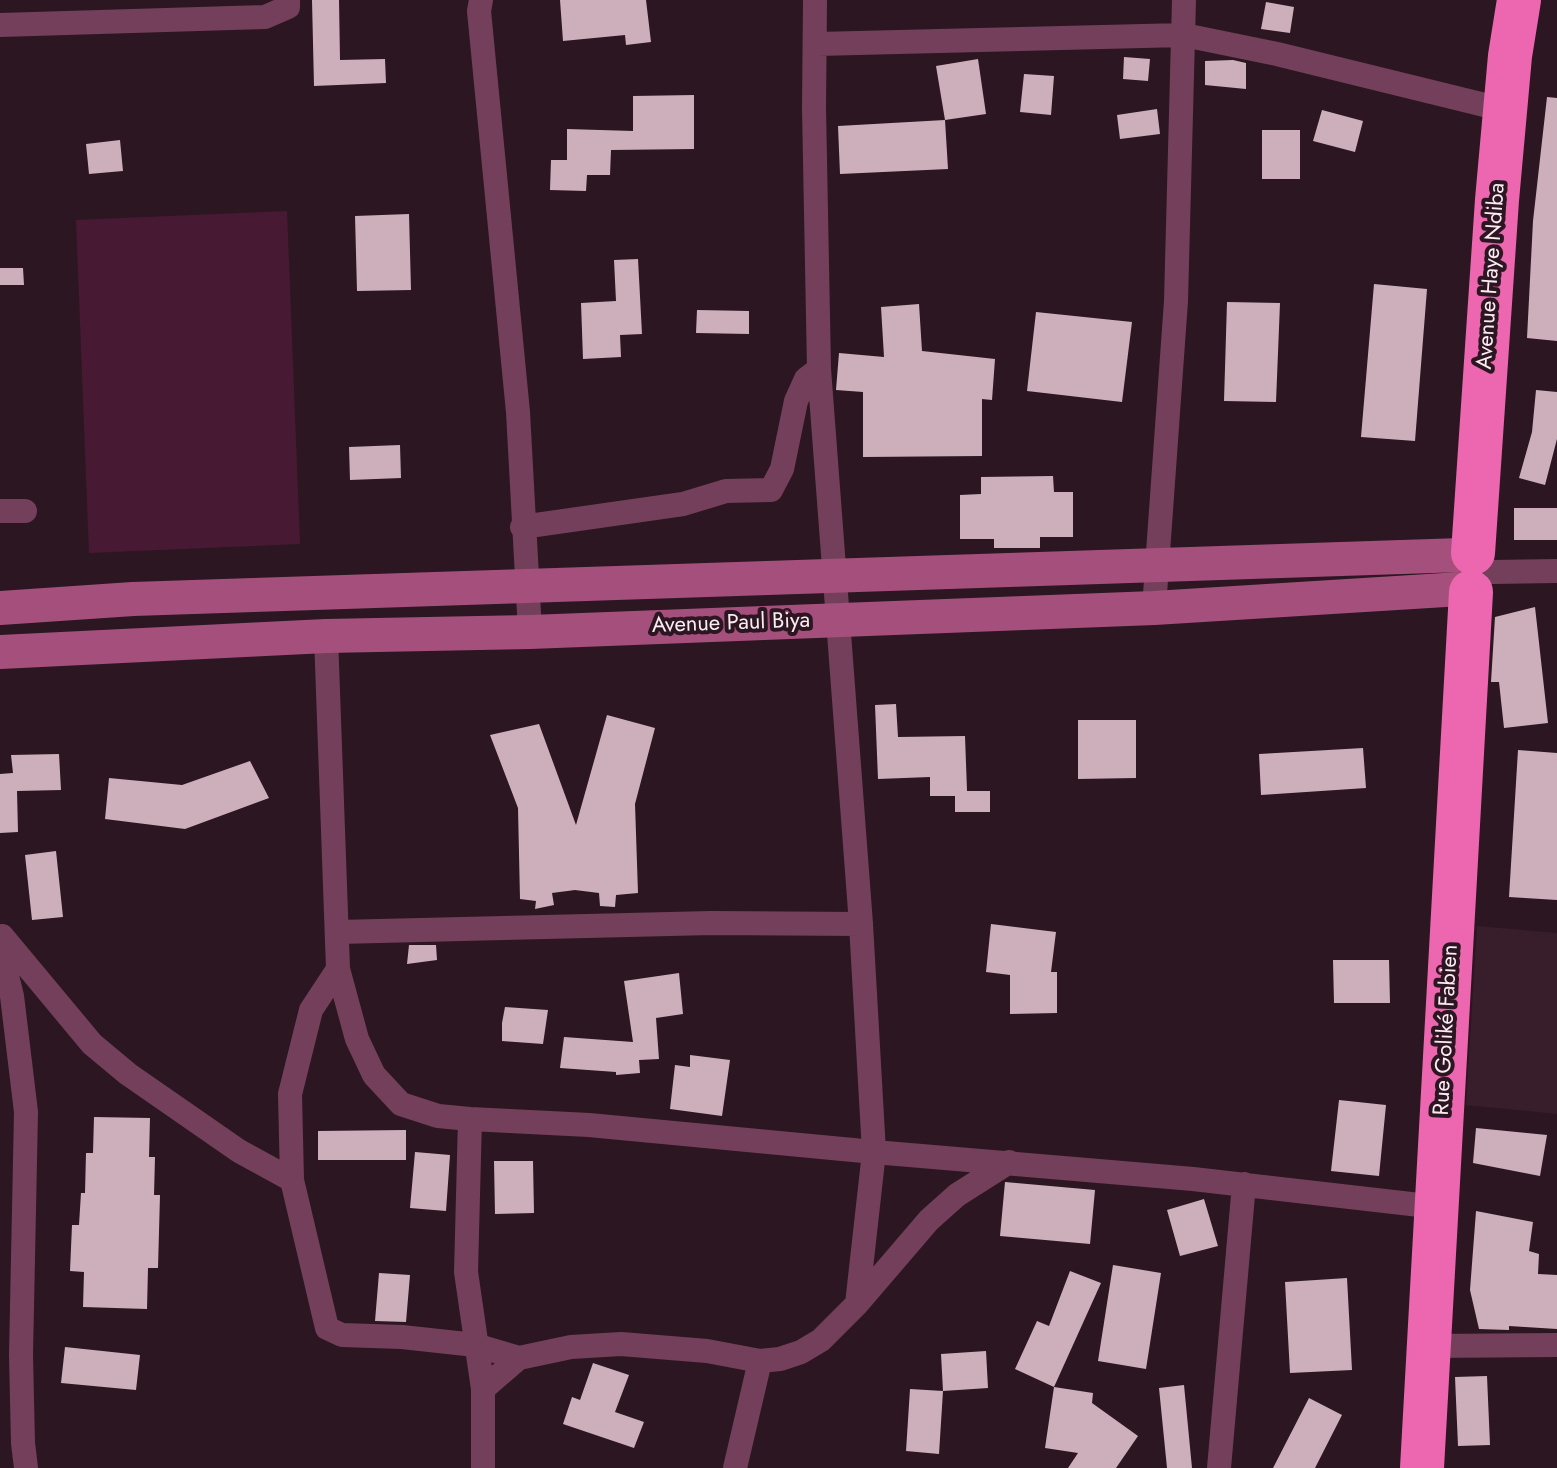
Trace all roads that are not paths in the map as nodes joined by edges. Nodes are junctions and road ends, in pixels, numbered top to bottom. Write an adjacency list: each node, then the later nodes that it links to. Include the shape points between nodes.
1 (288, 0): 6 (street, via 288,7 265,17)
2 (481, 0): 13 (street, via 518,412)
3 (815, 0): 8 (street)
4 (1184, 0): 7 (street)
5 (1519, 0): 9 (highway, Avenue Haye Ndiba)
6 (0, 25)
7 (1184, 35): 8 (street); 9 (street); 14 (street, via 1176,301)
8 (817, 44): 10 (street)
9 (1505, 110): 16 (highway, Avenue Haye Ndiba)
10 (819, 369): 13 (street, via 806,379 796,401 782,469 771,490 726,491 683,504); 17 (street)
11 (0, 511): 12 (street)
12 (25, 511)
13 (522, 527): 18 (street)
14 (1155, 566): 16 (street); 17 (street); 20 (street)
15 (1557, 571): 16 (street)
16 (1472, 572): 20 (street, Avenue Paul Biya); 35 (highway, Rue Goliké Fabien)
17 (833, 574): 18 (street); 21 (street)
18 (528, 586): 19 (street); 22 (street)
19 (0, 608)
20 (1154, 608): 21 (street, Avenue Paul Biya)
21 (836, 620): 22 (street, Avenue Paul Biya); 25 (street)
22 (530, 632): 23 (street, Avenue Paul Biya)
23 (326, 636): 24 (street, Avenue Paul Biya); 26 (street)
24 (0, 652)
25 (861, 924): 26 (street); 31 (street)
26 (338, 932): 29 (street)
27 (0, 935): 33 (street, via 92,1044 239,1151)
28 (0, 947): 40 (street, via 12,996 26,1112)
29 (338, 969): 30 (street, via 357,1039 374,1075 401,1104); 33 (street, via 311,1010 290,1094)
30 (470, 1119): 31 (street); 37 (street, via 466,1272)
31 (874, 1152): 32 (street); 36 (street)
32 (1009, 1162): 34 (street); 36 (street, via 929,1220)
33 (292, 1180): 37 (street, via 327,1328 342,1335)
34 (1244, 1184): 35 (street); 47 (street)
35 (1437, 1207): 39 (highway, Rue Goliké Fabien)
36 (857, 1304): 42 (street, via 801,1352)
37 (475, 1345): 41 (street); 43 (street)
38 (1557, 1345): 39 (street)
39 (1429, 1346): 48 (highway, Rue Goliké Fabien)
40 (11, 1355): 44 (street)
41 (519, 1358): 42 (street, via 621,1344); 43 (street)
42 (760, 1361): 46 (street)
43 (483, 1389): 45 (street)
44 (26, 1468)
45 (483, 1468)
46 (735, 1468)
47 (1219, 1468)
48 (1422, 1468)

